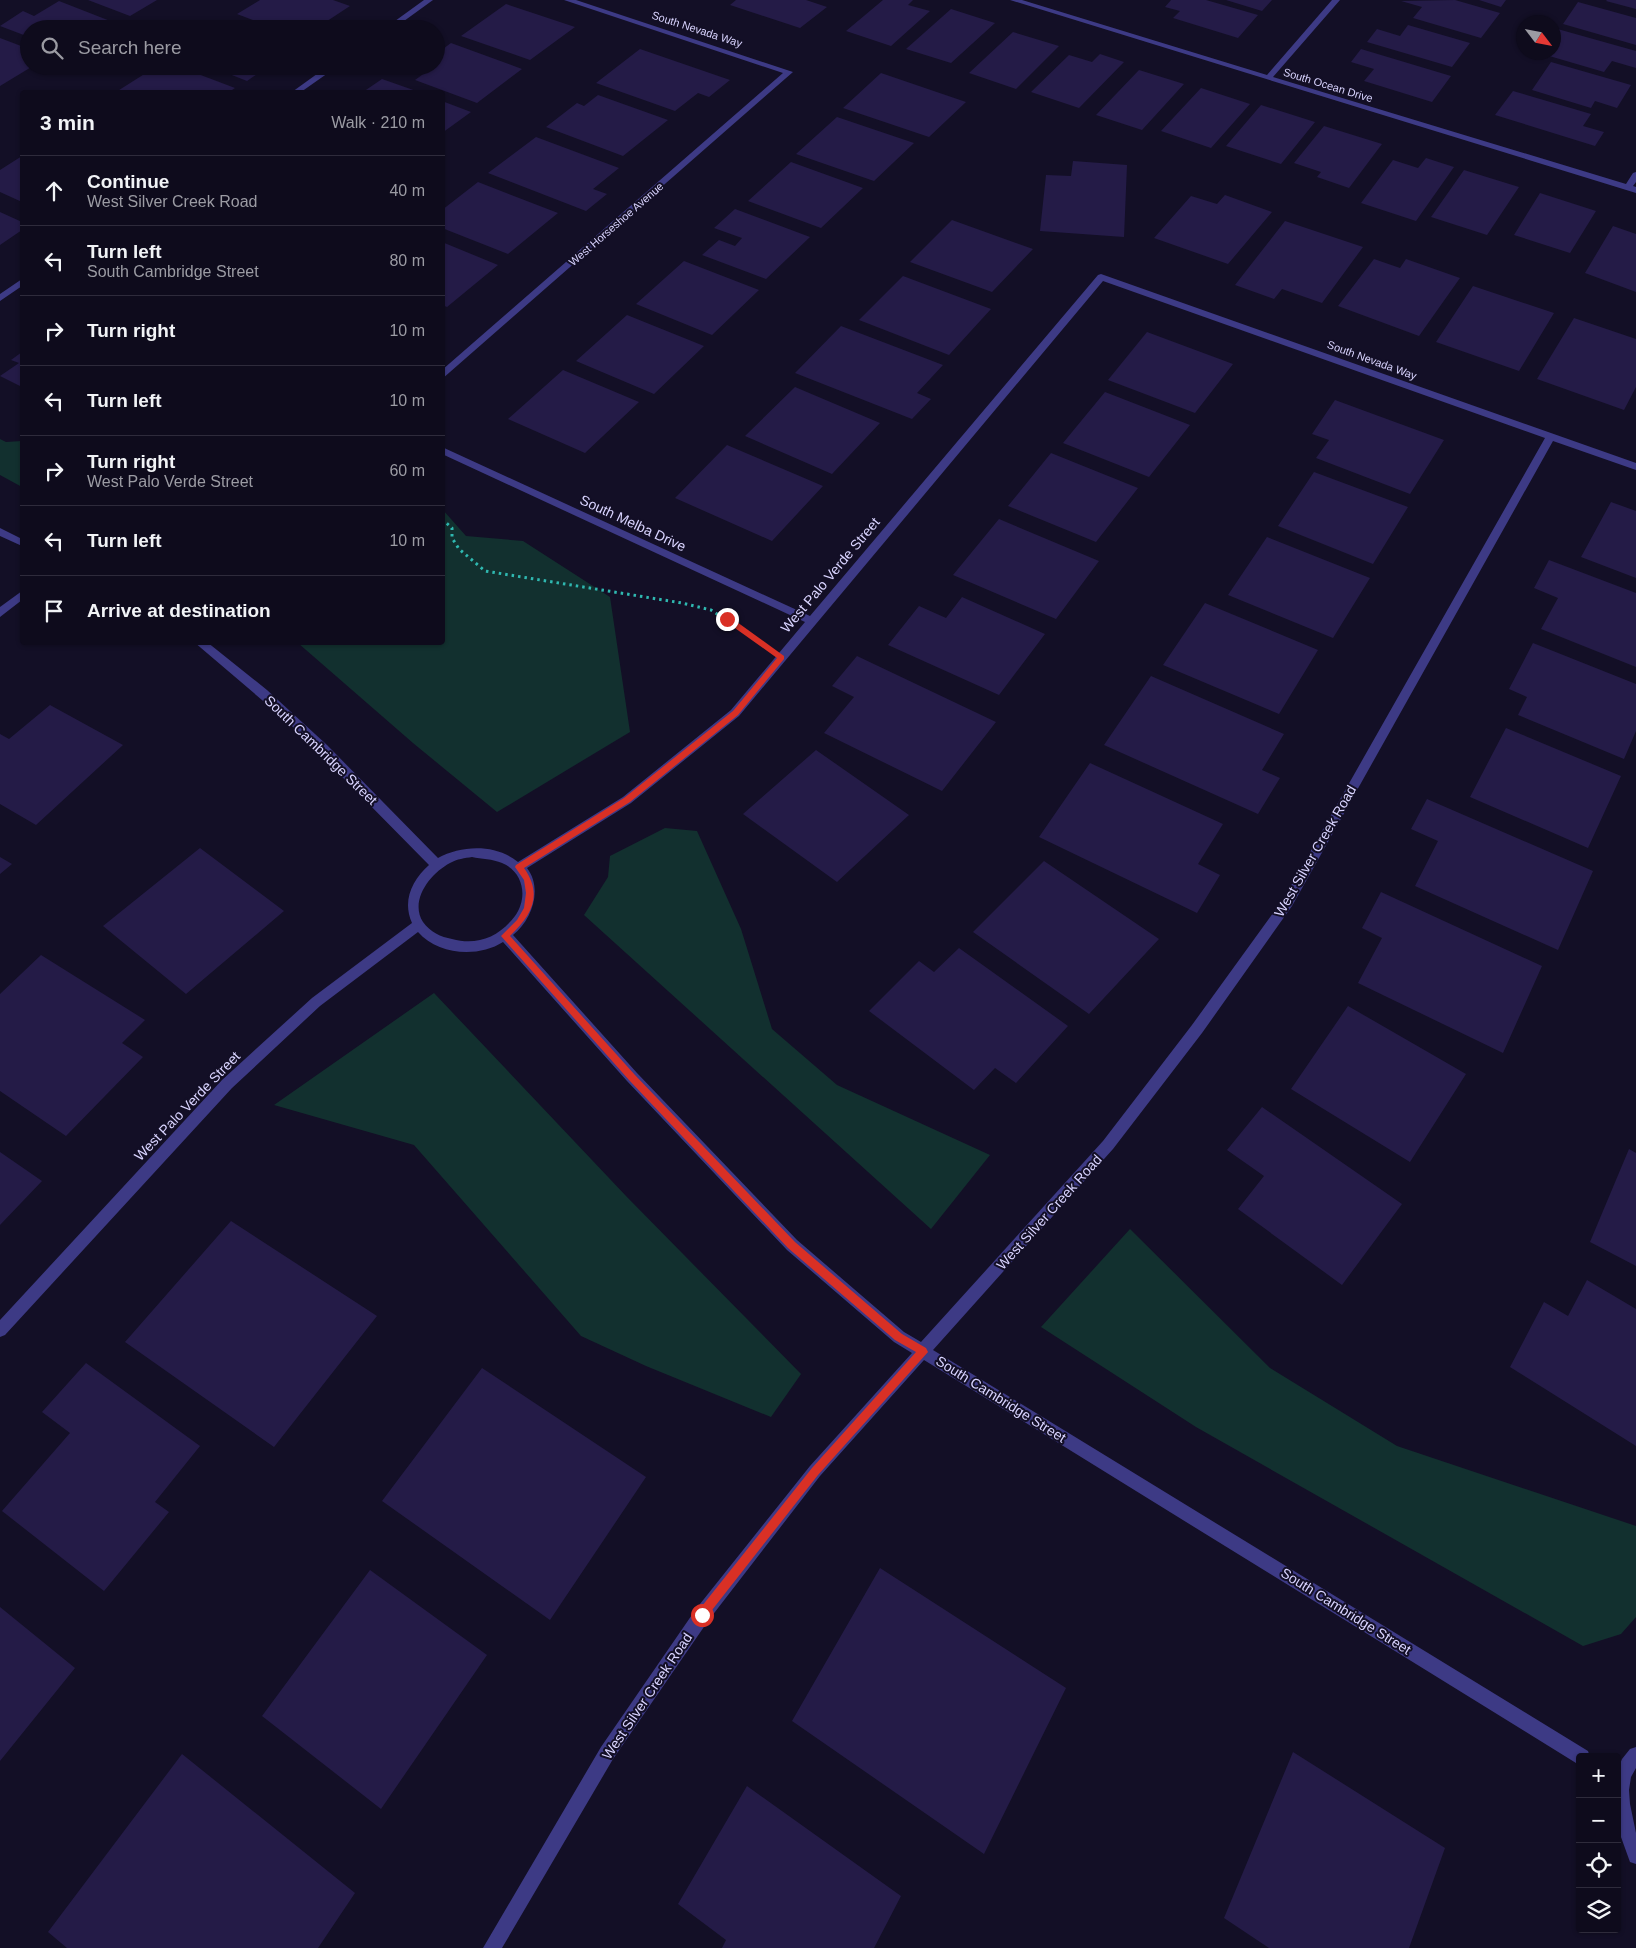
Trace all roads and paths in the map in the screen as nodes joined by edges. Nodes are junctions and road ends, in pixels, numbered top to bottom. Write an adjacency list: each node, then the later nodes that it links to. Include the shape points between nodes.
1 (429, 0): 5 (street)
2 (568, 0): 6 (street, South Nevada Way)
3 (1014, 0): 8 (street, South Ocean Drive)
4 (1336, 0): 8 (street)
5 (401, 20)
6 (789, 72): 15 (street, West Horseshoe Avenue)
7 (321, 75): 9 (street)
8 (1268, 78): 11 (street, South Ocean Drive)
9 (299, 90)
10 (1636, 175): 11 (street)
11 (1632, 189)
12 (1101, 277): 16 (street, South Nevada Way); 24 (street, West Palo Verde Street)
13 (20, 283): 14 (street)
14 (0, 298)
15 (445, 373)
16 (1550, 437): 18 (street, South Nevada Way); 32 (street, West Silver Creek Road, via 1288,902 1108,1145)
17 (445, 451): 24 (street, South Melba Drive)
18 (1636, 468)
19 (445, 521): 26 (path, via 452,528 452,538 459,549 485,571 682,602 710,610)
20 (0, 532): 21 (street)
21 (20, 542)
22 (20, 597): 23 (street)
23 (0, 613)
24 (812, 621): 26 (street, West Palo Verde Street)
25 (203, 645): 27 (street, South Cambridge Street, via 236,668 312,737)
26 (782, 657): 28 (street, West Palo Verde Street, via 736,713 627,800)
27 (437, 865): 28 (street, via 454,856 490,852 506,857); 29 (street, via 423,878 414,893 412,910)
28 (519, 867): 30 (street, via 528,879 528,909)
29 (418, 925): 30 (street, via 430,938 446,946 473,947); 31 (street, West Palo Verde Street, via 316,1002 227,1084)
30 (505, 936): 32 (street, South Cambridge Street, via 632,1077 792,1245 899,1337)
31 (0, 1330)
32 (923, 1352): 33 (street, South Cambridge Street); 38 (street, West Silver Creek Road, via 815,1471 702,1615 607,1753)
33 (1576, 1753)
34 (1636, 1755): 35 (street)
35 (1621, 1778)
36 (1620, 1798): 37 (street, via 1626,1834)
37 (1636, 1856)
38 (492, 1948)

